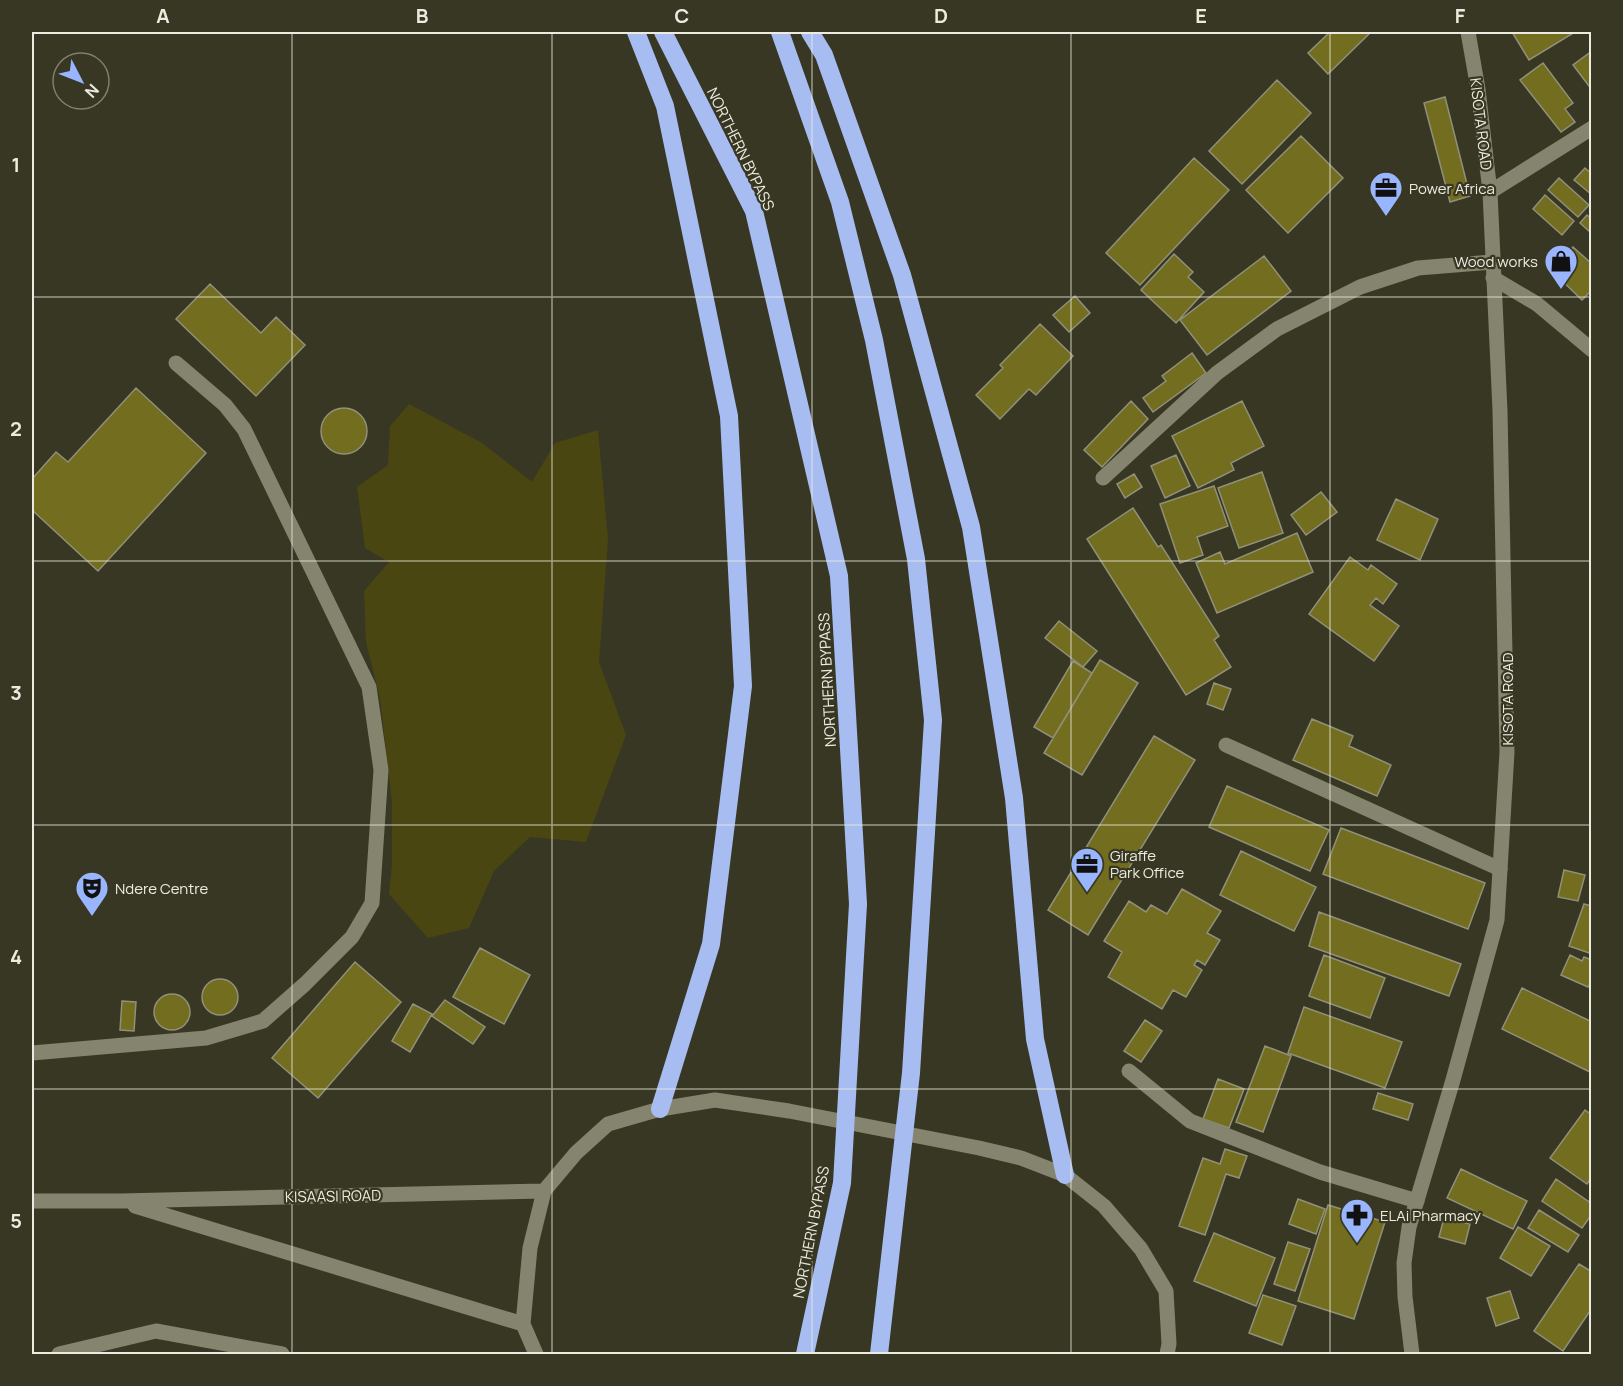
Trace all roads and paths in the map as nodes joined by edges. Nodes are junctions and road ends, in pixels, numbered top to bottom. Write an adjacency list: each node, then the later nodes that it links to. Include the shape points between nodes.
1 (636, 32): 16 (highway, via 665,106 729,416 743,686 711,945)
2 (663, 32): 27 (highway, NORTHERN BYPASS, via 754,211 839,576 858,904 842,1183)
3 (780, 32): 28 (highway, via 840,202 874,340 916,559 933,720 911,1073)
4 (810, 32): 17 (highway, via 824,55 902,275 971,527 1014,798 1035,1039)
5 (1468, 32): 7 (street, KISOTA ROAD)
6 (1592, 128): 7 (street)
7 (1490, 192): 8 (street, KISOTA ROAD)
8 (1493, 270): 9 (street); 11 (street, via 1418,268 1360,287 1277,329 1217,373); 13 (street, KISOTA ROAD, via 1506,652 1507,752)
9 (1592, 350)
10 (176, 363): 14 (street, via 225,405 244,429 369,687 381,770 372,903 352,937 263,1021 206,1038)
11 (1103, 478)
12 (1226, 745): 13 (street)
13 (1500, 869): 21 (street, KISOTA ROAD, via 1497,920)
14 (32, 1053)
15 (1129, 1071): 21 (street, via 1190,1121 1320,1172)
16 (660, 1109): 17 (street, via 715,1100 789,1110 979,1148 1021,1158); 18 (street, via 608,1124 576,1153)
17 (1065, 1175): 23 (street, via 1104,1206 1141,1249 1166,1291)
18 (544, 1191): 20 (street, KISAASI ROAD); 22 (street, via 530,1248)
19 (32, 1201): 20 (street, KISAASI ROAD)
20 (121, 1201): 22 (street, KISAASI ROAD)
21 (1417, 1201): 30 (street, KISOTA ROAD, via 1404,1263)
22 (523, 1324): 26 (street)
23 (1168, 1349): 29 (street)
24 (59, 1354): 25 (street, via 156,1331)
25 (282, 1354)
26 (536, 1354)
27 (805, 1354)
28 (879, 1354)
29 (1181, 1354)
30 (1412, 1354)

